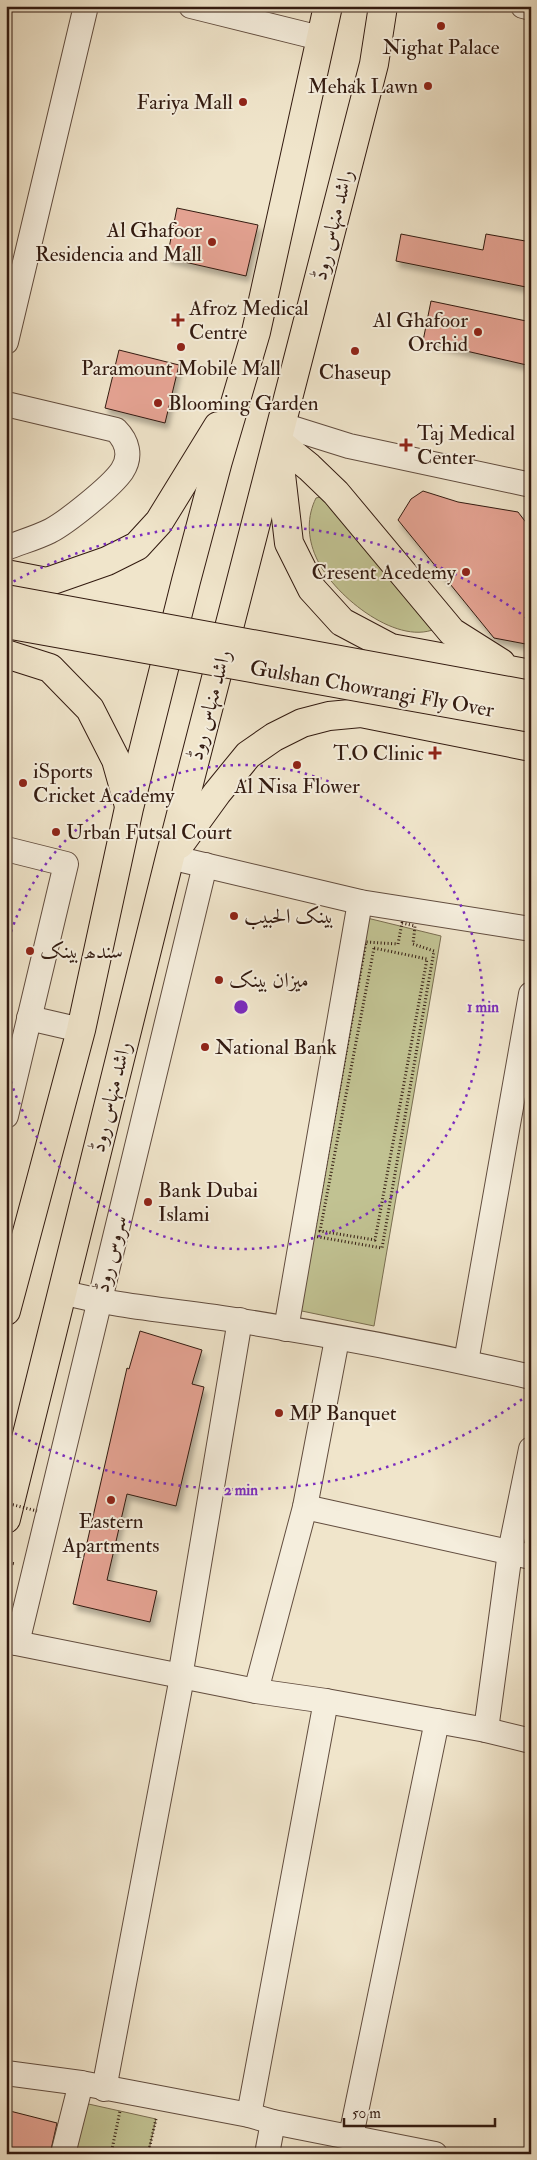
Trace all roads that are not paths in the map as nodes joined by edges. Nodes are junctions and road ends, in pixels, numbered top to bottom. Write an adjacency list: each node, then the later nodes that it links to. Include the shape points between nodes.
1 (86, 6): 11 (street)
2 (191, 6): 9 (street)
3 (328, 6): 9 (main road)
4 (348, 6): 9 (main road)
5 (360, 6): 10 (main road, via 365,7 372,18)
6 (383, 6): 10 (main road, راشد منہاس روڈ)
7 (523, 6): 8 (street)
8 (531, 8)
9 (320, 38): 12 (main road, via 256,332)
10 (374, 64): 14 (main road, راشد منہاس روڈ)
11 (6, 342)
12 (239, 391): 17 (main road, via 159,522 137,546 107,561 47,582); 25 (main road, via 215,470)
13 (6, 404): 16 (street, via 116,430 126,439 128,452 122,471 95,497 51,530)
14 (280, 433): 15 (street); 21 (main road, via 336,493 452,632); 21 (main road, via 289,543 312,589 342,622 390,648); 27 (main road, راشد منہاس روڈ)
15 (531, 485)
16 (6, 548)
17 (6, 574)
18 (6, 599): 22 (main road, Gulshan Chowrangi Fly Over, bridge)
19 (6, 624): 23 (main road, Gulshan Chowrangi Fly Over, bridge)
20 (6, 654): 25 (main road, via 50,668 90,709 116,760)
21 (522, 672)
22 (531, 694)
23 (531, 718)
24 (531, 747): 27 (main road, via 360,713 302,723 248,755)
25 (129, 808): 33 (main road)
26 (6, 849): 32 (street, via 66,864)
27 (170, 857): 28 (street); 35 (main road, راشد منہاس روڈ)
28 (205, 865): 29 (street); 36 (street, سروس روڈ)
29 (360, 902): 30 (street); 39 (street)
30 (531, 928)
31 (531, 994): 41 (street)
32 (29, 1018): 33 (street); 34 (street)
33 (81, 1030): 37 (main road)
34 (6, 1116)
35 (62, 1292): 36 (street); 45 (main road, راشد منہاس روڈ)
36 (100, 1302): 38 (street); 47 (street, سروس روڈ)
37 (6, 1311)
38 (240, 1320): 39 (street); 48 (street)
39 (286, 1329): 40 (street)
40 (337, 1339): 41 (street); 44 (street)
41 (466, 1362): 42 (street)
42 (531, 1377)
43 (531, 1449): 46 (street)
44 (305, 1507): 46 (street); 49 (street)
45 (6, 1519)
46 (520, 1554): 52 (street)
47 (12, 1642): 48 (street)
48 (181, 1677): 49 (street); 55 (street)
49 (256, 1691): 50 (street)
50 (326, 1701): 51 (street); 56 (street)
51 (437, 1721): 52 (street); 58 (street)
52 (486, 1730): 53 (street)
53 (531, 1741)
54 (6, 2073): 55 (street)
55 (93, 2086): 56 (street); 59 (street)
56 (249, 2115): 57 (street)
57 (273, 2122): 58 (street); 60 (street)
58 (351, 2136): 61 (street)
59 (63, 2154)
60 (267, 2154)
61 (435, 2154)

